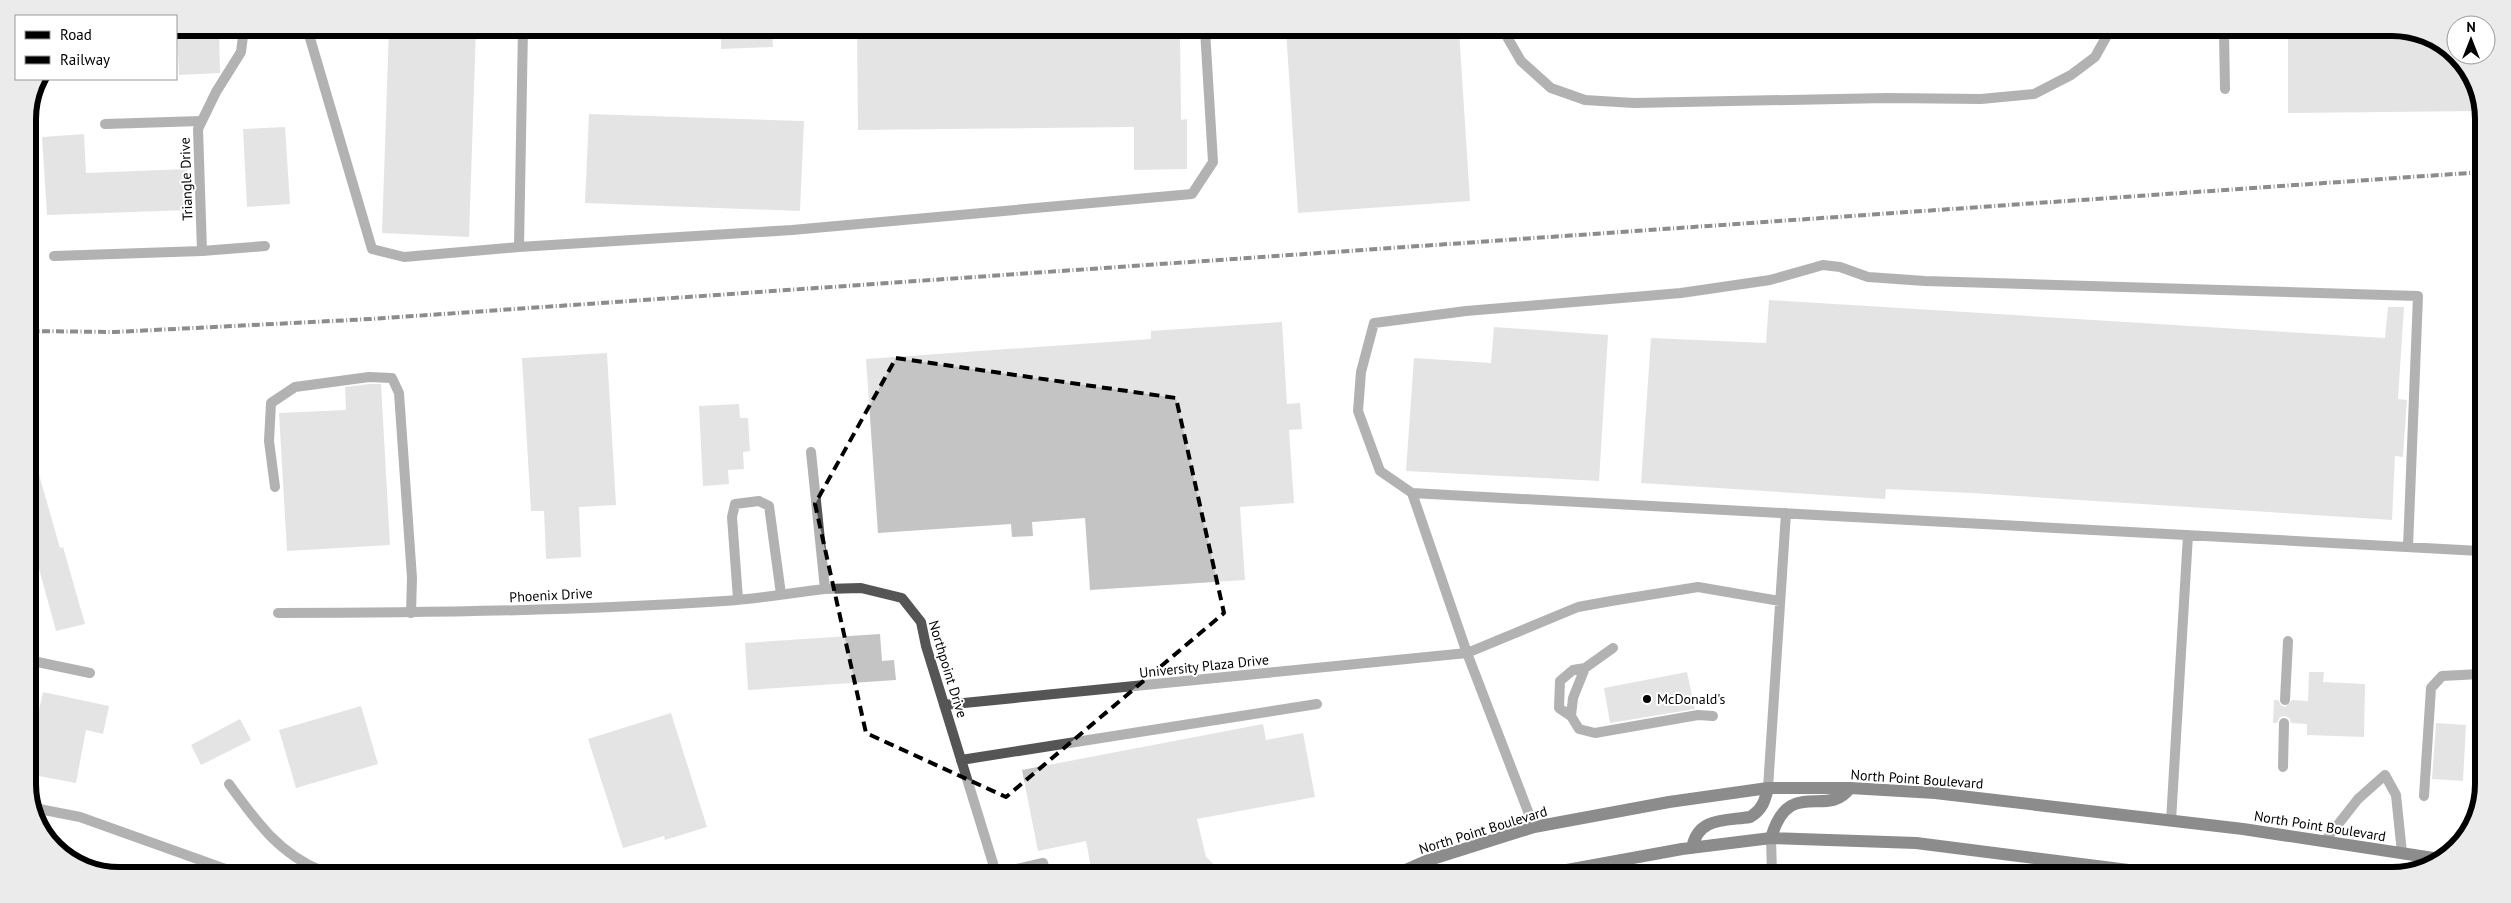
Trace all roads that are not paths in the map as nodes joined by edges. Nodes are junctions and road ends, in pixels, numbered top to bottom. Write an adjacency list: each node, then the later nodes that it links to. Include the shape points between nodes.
1 (243, 36): 9 (street, Triangle Drive, via 241,52)
2 (309, 36): 12 (street, via 372,249 404,257)
3 (523, 36): 12 (street)
4 (1205, 36): 12 (street, via 1213,162 1192,194 792,230)
5 (1506, 36): 6 (street, via 1521,61 1550,88 1585,100 1634,103 1981,99 2034,94 2071,75 2094,56)
6 (2106, 36)
7 (2224, 36): 8 (street)
8 (2225, 89)
9 (201, 121): 10 (street); 13 (street, Triangle Drive, via 198,129)
10 (105, 124)
11 (264, 246): 13 (street)
12 (519, 247)
13 (202, 251): 14 (street)
14 (54, 256)
15 (811, 452): 22 (street)
16 (275, 487): 27 (street, via 269,441 271,403 295,387 369,377 392,378 399,393 412,578)
17 (1412, 493): 18 (street); 20 (street, via 1380,471 1358,411 1361,372 1374,323 1466,311 1681,293 1770,280 1823,265 1868,277 1925,281 2418,296); 30 (street)
18 (1786, 513): 19 (street); 25 (street)
19 (2188, 535): 20 (street); 48 (street)
20 (2408, 547): 21 (street)
21 (2475, 551)
22 (825, 589): 23 (street, Phoenix Drive); 37 (street, Northpoint Drive, via 861,588 902,598 921,622)
23 (780, 594): 24 (street, Phoenix Drive); 24 (street, via 769,506 759,501 735,504 732,517)
24 (738, 599): 27 (street, Phoenix Drive)
25 (1780, 600): 30 (street, University Plaza Drive, via 1698,587 1602,602 1578,607); 44 (street)
26 (278, 613): 27 (street, Phoenix Drive)
27 (411, 613)
28 (2288, 641): 35 (street)
29 (1613, 648): 32 (street)
30 (1467, 653): 37 (street, University Plaza Drive); 49 (street)
31 (36, 662): 33 (street)
32 (1585, 668): 38 (street, via 1573,698); 38 (street, via 1573,670 1560,681 1559,708)
33 (90, 672)
34 (2475, 674): 46 (street, via 2442,676 2431,688)
35 (2285, 700)
36 (1317, 704): 41 (street)
37 (944, 705): 41 (street, Northpoint Drive)
38 (1571, 716): 39 (street, via 1579,729 1595,733 1698,715)
39 (1713, 716)
40 (2284, 723): 42 (street)
41 (961, 760): 57 (street, Northpoint Drive)
42 (2283, 767)
43 (229, 784): 56 (street, via 271,839)
44 (1768, 788): 45 (main road, North Point Boulevard); 49 (main road, North Point Boulevard); 52 (main road, via 1756,814 1708,823 1694,836)
45 (1850, 788): 48 (main road, North Point Boulevard, via 1935,793); 50 (main road, via 1837,800 1799,803 1786,808 1777,818)
46 (2424, 796)
47 (41, 809): 55 (street, via 80,817)
48 (2171, 820): 51 (main road, North Point Boulevard)
49 (1534, 827): 60 (main road, North Point Boulevard)
50 (1771, 838): 52 (main road); 62 (street); 63 (main road, via 1916,843)
51 (2325, 841): 53 (main road, North Point Boulevard); 53 (street, via 2358,799 2385,775 2396,795)
52 (1692, 848): 61 (main road)
53 (2402, 853): 54 (main road, North Point Boulevard)
54 (2429, 857)
55 (220, 867)
56 (314, 867)
57 (995, 867)
58 (1025, 867): 59 (street, via 1043,863)
59 (1044, 867)
60 (1412, 867)
61 (1585, 867)
62 (1772, 867)
63 (2078, 867)

